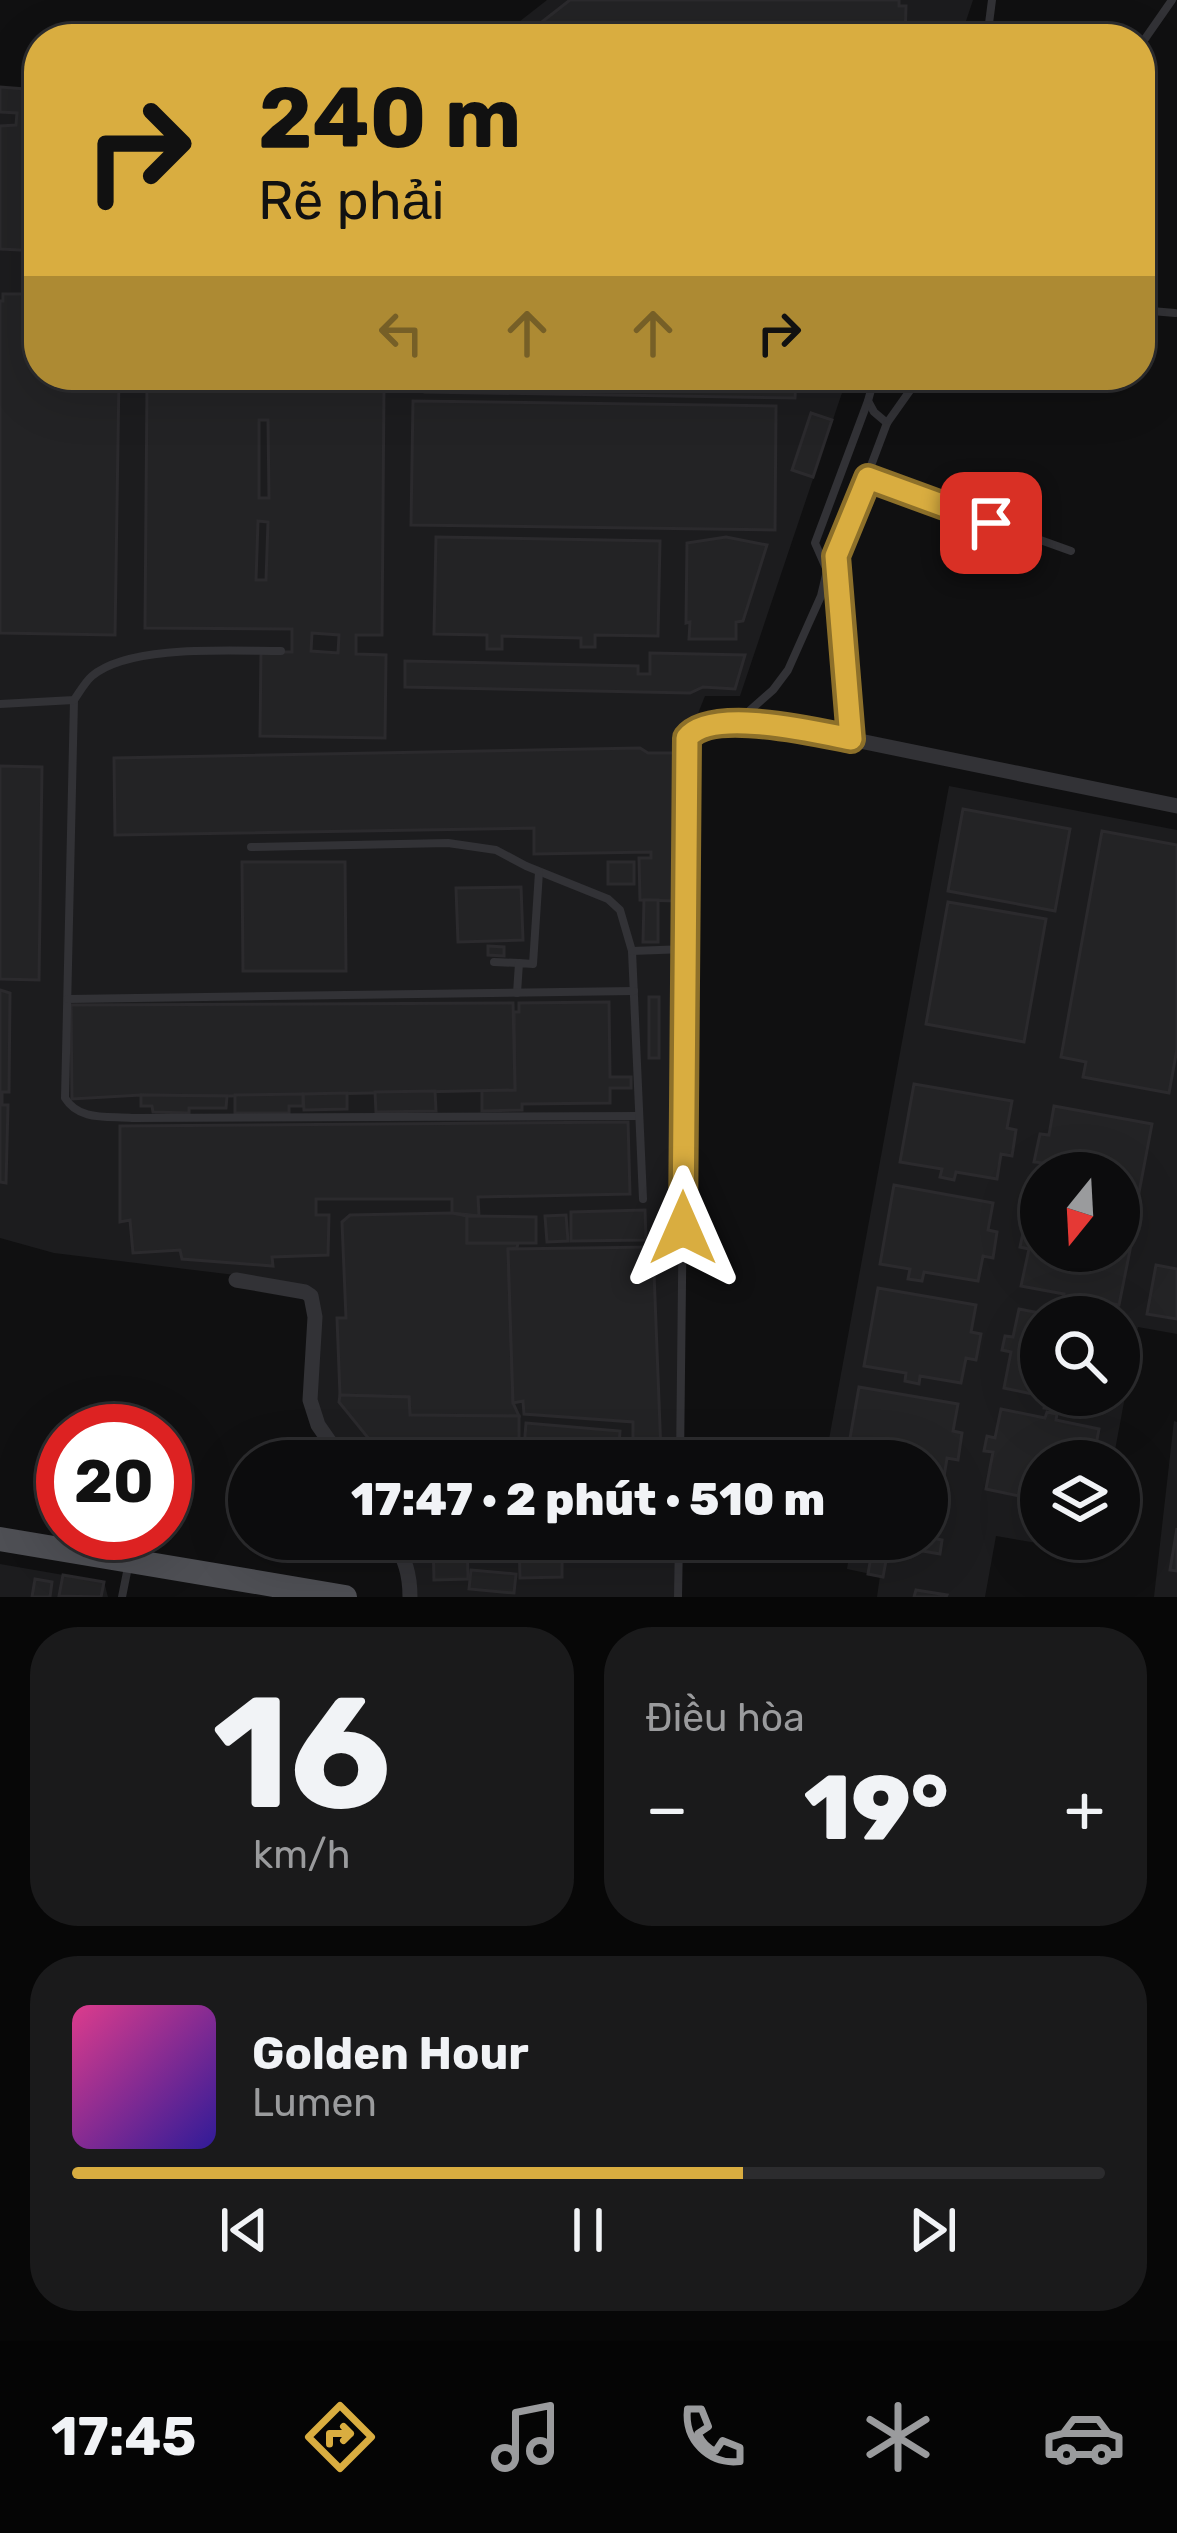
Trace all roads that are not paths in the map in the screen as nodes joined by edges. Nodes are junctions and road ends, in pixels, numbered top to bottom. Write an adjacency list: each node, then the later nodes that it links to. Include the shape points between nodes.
1 (871, 390): 3 (lane)
2 (910, 390): 4 (lane)
3 (868, 401): 4 (lane); 10 (lane, via 815,543 826,568 820,596 788,670)
4 (887, 423): 5 (lane)
5 (868, 478): 6 (lane); 11 (lane, via 836,556)
6 (1071, 550)
7 (281, 651): 8 (lane, via 118,661)
8 (74, 700): 9 (lane); 22 (lane)
9 (0, 704)
10 (736, 722): 11 (street); 15 (street, via 697,728 687,738)
11 (851, 739): 12 (street)
12 (1177, 806)
13 (251, 847): 14 (lane, via 448,843 496,850)
14 (539, 871): 17 (lane, via 608,899 626,922); 19 (lane, via 533,964)
15 (686, 926): 16 (lane)
16 (686, 949): 17 (lane); 27 (lane)
17 (632, 951): 20 (lane)
18 (494, 962): 19 (lane)
19 (519, 963): 21 (lane)
20 (634, 992): 21 (lane); 23 (lane)
21 (518, 993): 22 (lane)
22 (68, 999): 23 (lane, via 65,1098 80,1114)
23 (639, 1116): 24 (lane)
24 (643, 1198)
25 (236, 1280): 26 (street, via 311,1296 310,1400)
26 (330, 1440)
27 (680, 1440)
28 (0, 1539): 29 (main road)
29 (36, 1541)
30 (405, 1560): 36 (street)
31 (679, 1560): 37 (lane)
32 (130, 1561): 33 (main road); 34 (lane)
33 (223, 1587): 35 (main road)
34 (122, 1597)
35 (341, 1597)
36 (410, 1597)
37 (678, 1597)

